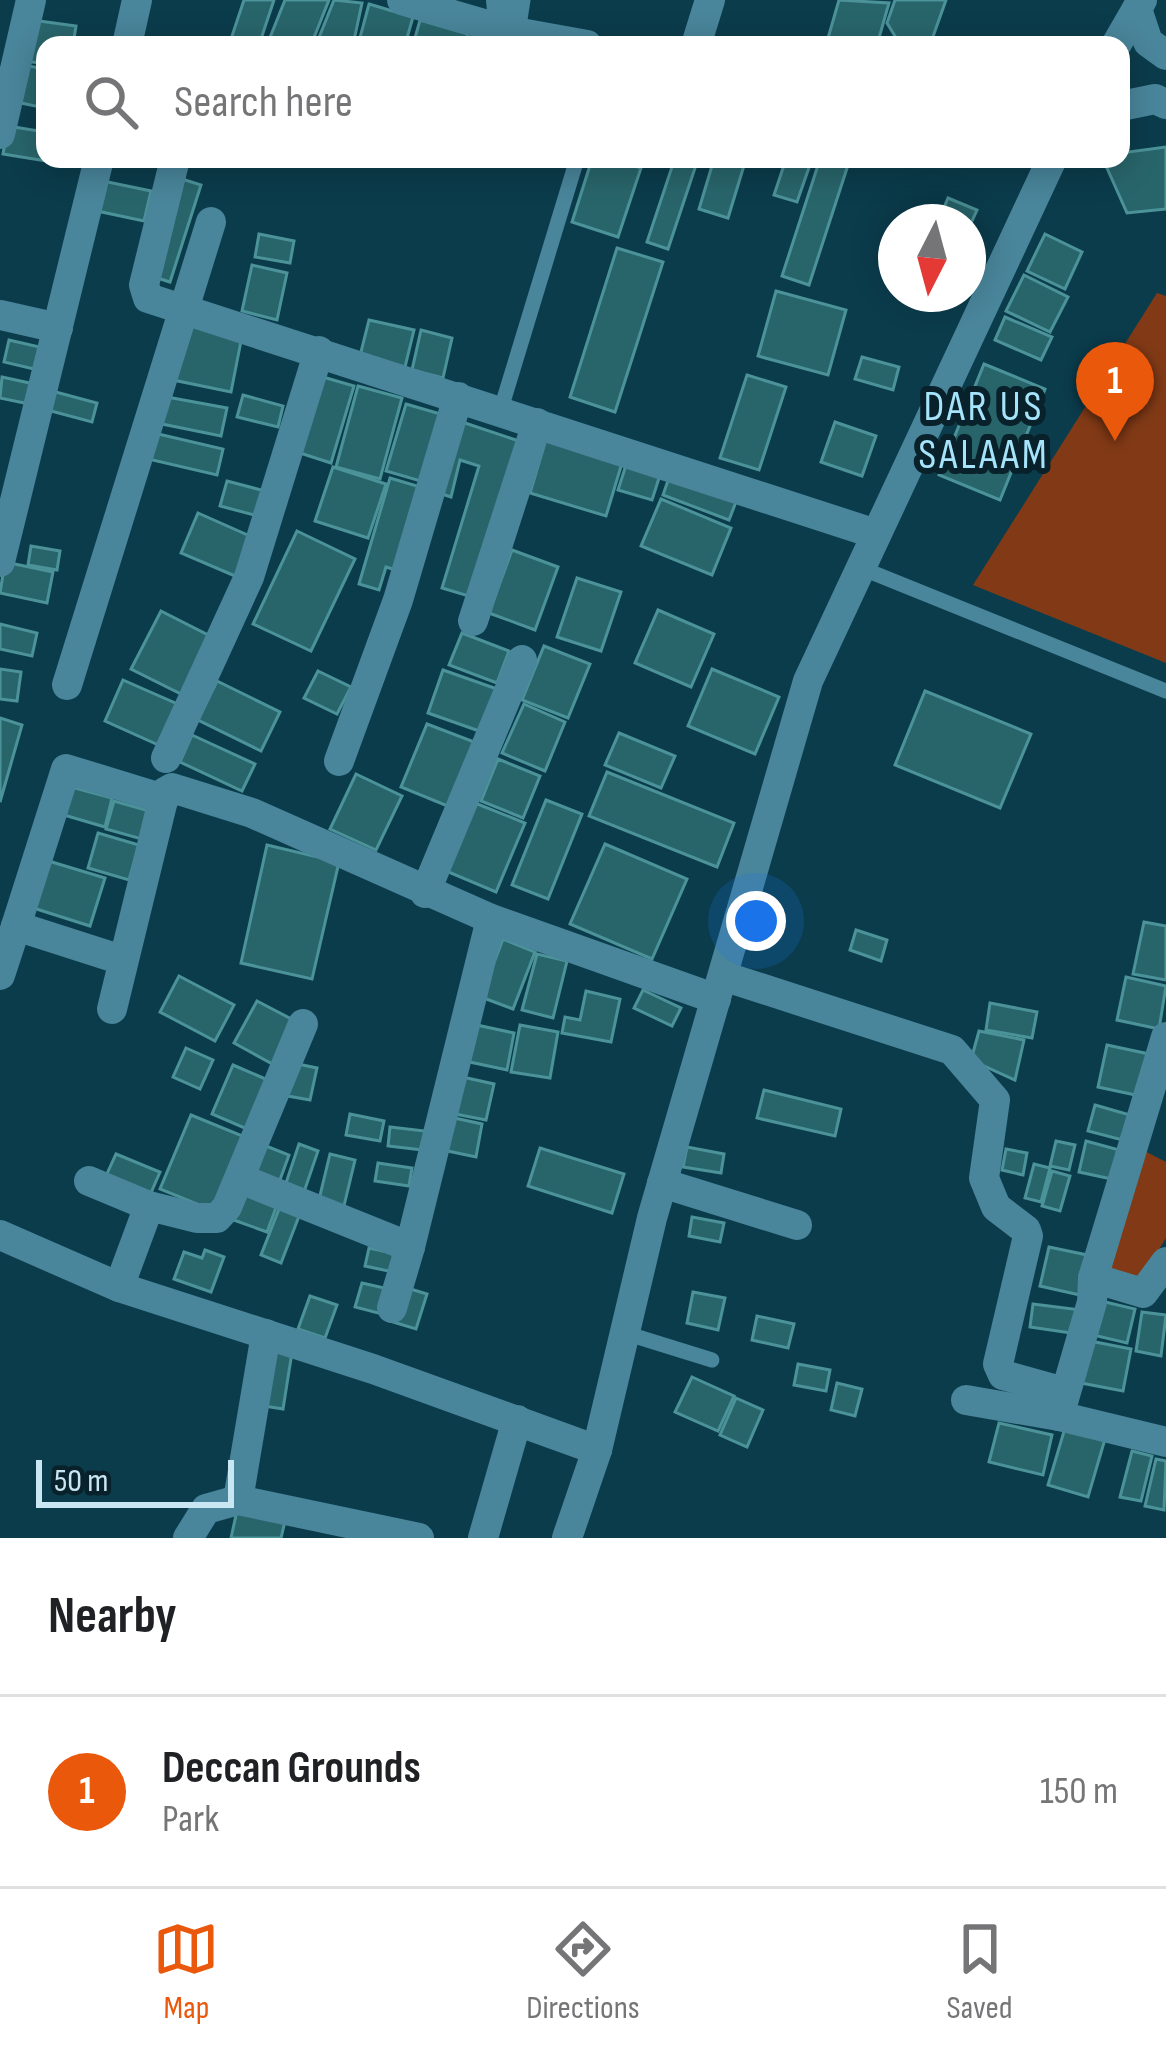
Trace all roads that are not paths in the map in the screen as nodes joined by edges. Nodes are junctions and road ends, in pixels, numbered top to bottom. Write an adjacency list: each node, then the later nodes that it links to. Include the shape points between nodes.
1 (31, 0): 15 (street)
2 (137, 0): 8 (street)
3 (402, 0): 7 (street)
4 (523, 0): 7 (lane)
5 (710, 0): 10 (street)
6 (1140, 5): 11 (street); 12 (street, via 1148,41)
7 (508, 21): 9 (street)
8 (129, 36)
9 (557, 36)
10 (699, 36)
11 (1121, 36)
12 (1166, 56)
13 (1162, 98): 14 (street)
14 (1130, 104)
15 (0, 134)
16 (97, 168): 23 (street)
17 (174, 168): 21 (street, via 144,292)
18 (574, 168): 26 (lane)
19 (1048, 168): 28 (street)
20 (211, 222): 21 (street)
21 (184, 307): 24 (street); 33 (street)
22 (0, 315): 23 (street)
23 (58, 328): 29 (street)
24 (319, 351): 25 (street); 35 (street, via 250,578)
25 (458, 397): 26 (street); 36 (street, via 398,600)
26 (500, 412): 27 (street)
27 (537, 423): 28 (street); 31 (street)
28 (876, 534): 30 (street)
29 (0, 562)
30 (861, 568): 34 (lane); 43 (street, via 808,681)
31 (473, 621)
32 (522, 660): 38 (street)
33 (67, 686)
34 (1166, 691)
35 (166, 758)
36 (339, 761)
37 (164, 800): 38 (street, via 172,788 252,813); 40 (street, via 67,769); 41 (street)
38 (425, 892): 39 (street)
39 (491, 919): 43 (street); 53 (street)
40 (16, 926): 41 (street); 42 (street)
41 (122, 960): 44 (street)
42 (0, 975)
43 (720, 987): 49 (street); 62 (street, via 952,1050 995,1100 984,1178 996,1207 1028,1236 998,1364 1003,1375)
44 (112, 1009)
45 (303, 1024): 47 (street)
46 (1166, 1037): 55 (street)
47 (241, 1179): 50 (street, via 217,1218); 53 (street)
48 (89, 1181): 50 (street)
49 (662, 1183): 51 (street); 58 (street)
50 (149, 1206): 56 (street)
51 (797, 1225)
52 (0, 1235): 56 (street)
53 (410, 1247): 57 (street)
54 (1166, 1262): 55 (street, via 1143,1293)
55 (1093, 1278): 62 (street)
56 (119, 1287): 59 (street)
57 (392, 1308)
58 (625, 1333): 60 (lane); 65 (street)
59 (266, 1334): 63 (street); 66 (street)
60 (712, 1360)
61 (966, 1400): 62 (street)
62 (1061, 1404): 64 (street)
63 (518, 1420): 65 (street); 69 (street)
64 (1166, 1442)
65 (597, 1450): 70 (street)
66 (238, 1500): 67 (street, via 206,1509); 68 (street)
67 (188, 1538)
68 (419, 1538)
69 (483, 1538)
70 (566, 1538)

